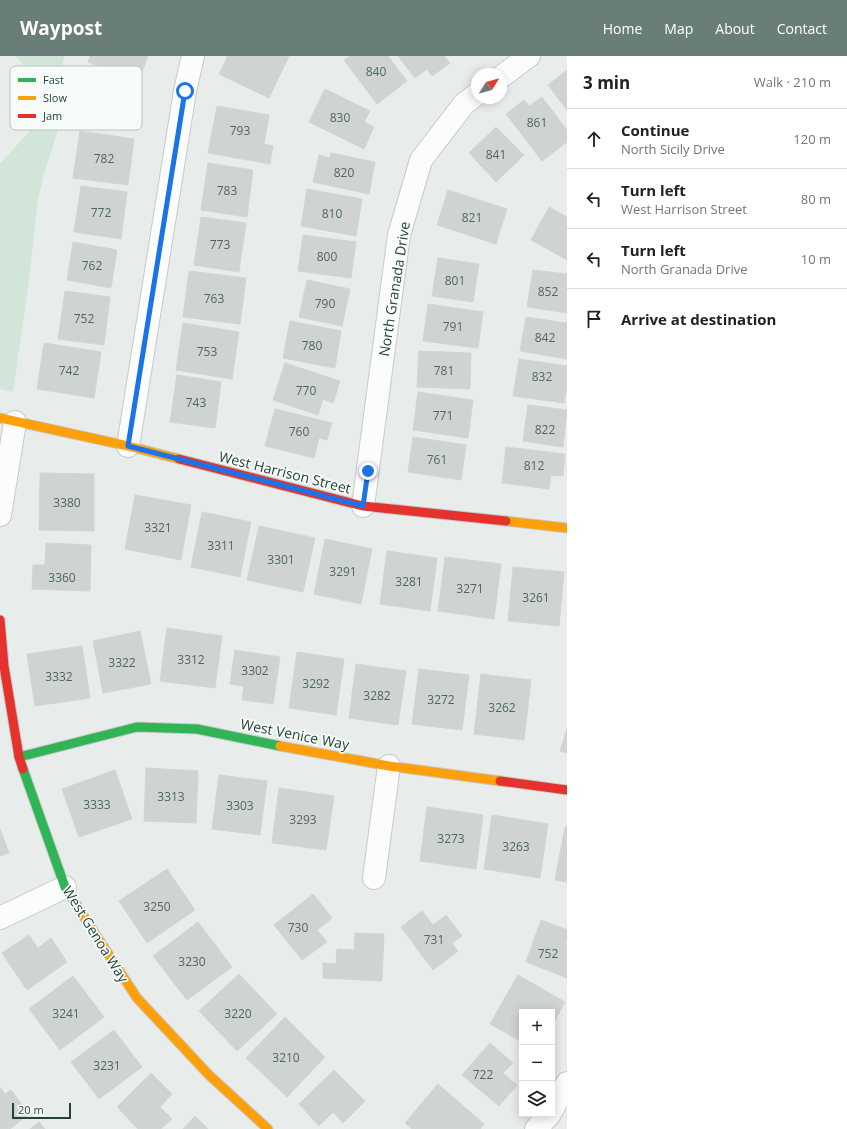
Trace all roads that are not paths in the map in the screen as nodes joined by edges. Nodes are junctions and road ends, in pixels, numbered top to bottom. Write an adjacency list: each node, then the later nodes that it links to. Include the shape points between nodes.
1 (193, 56): 6 (street, via 185,91)
2 (529, 56): 3 (street)
3 (507, 72)
4 (471, 99): 7 (street, North Granada Drive, via 464,104 421,160 399,235)
5 (8, 420): 6 (street, West Harrison Street); 8 (street)
6 (128, 446): 7 (street, West Harrison Street)
7 (363, 506): 9 (street, West Harrison Street)
8 (0, 515)
9 (567, 528)
10 (0, 620): 11 (street, West Genoa Way, via 4,666)
11 (19, 757): 12 (street, West Venice Way, via 137,727 197,729); 15 (street, West Genoa Way)
12 (389, 766): 13 (street, West Venice Way); 14 (street)
13 (567, 790)
14 (374, 878)
15 (65, 887): 16 (street); 20 (street, West Genoa Way, via 137,998 209,1075)
16 (0, 918)
17 (567, 1083): 18 (street)
18 (555, 1105)
19 (547, 1117): 21 (street)
20 (268, 1129)
21 (536, 1129)

